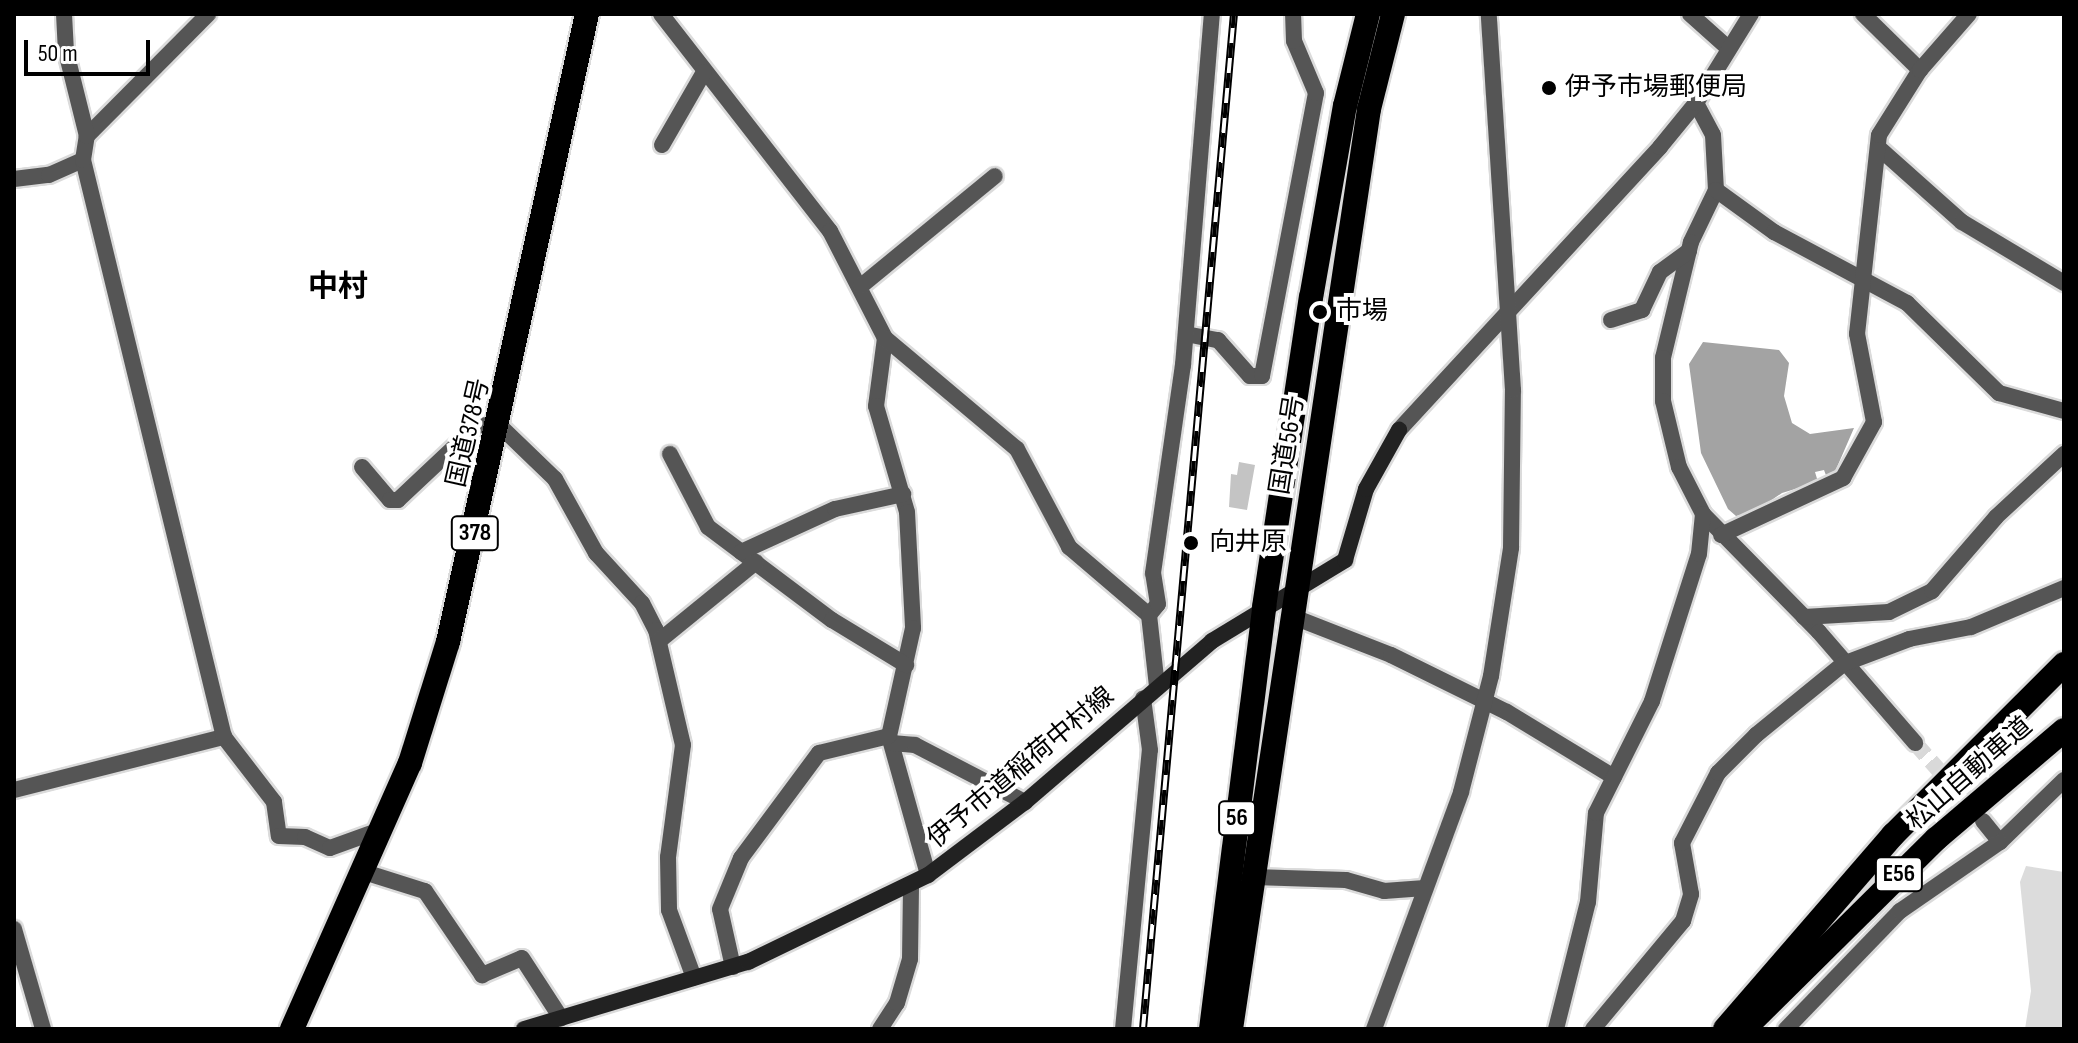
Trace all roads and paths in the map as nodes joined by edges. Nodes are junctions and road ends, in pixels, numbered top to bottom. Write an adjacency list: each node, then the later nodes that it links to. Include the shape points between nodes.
1 (64, 14): 18 (street, via 66,52)
2 (208, 14): 18 (street)
3 (587, 14): 34 (highway, 国道378号 / 378)
4 (661, 14): 16 (street)
5 (1212, 14): 31 (street)
6 (1293, 14): 31 (street, via 1294,41 1316,93 1262,376 1250,376 1218,340)
7 (1368, 14): 45 (highway, 国道56号 / 56, via 1329,195)
8 (1393, 14): 44 (highway, 国道56号 / 56, via 1369,109)
9 (1489, 14): 29 (street)
10 (1690, 14): 14 (street)
11 (1751, 14): 14 (street)
12 (1863, 14): 15 (street)
13 (1969, 14): 15 (street)
14 (1728, 48): 17 (street)
15 (1920, 70): 20 (street, via 1883,125)
16 (704, 72): 19 (street); 28 (street, via 790,176)
17 (1696, 103): 24 (street, via 1713,135); 29 (street)
18 (87, 136): 21 (street)
19 (662, 145)
20 (1879, 148): 26 (street, via 1875,216); 27 (street, via 1962,222)
21 (83, 160): 23 (street, via 49,175); 57 (street)
22 (995, 176): 28 (street)
23 (14, 179)
24 (1716, 190): 25 (street); 26 (street, via 1774,232)
25 (1689, 251): 30 (street, via 1660,272 1642,310); 39 (street, via 1677,319 1664,350 1663,401 1679,467)
26 (1862, 276): 33 (street, via 1907,303 1999,393); 40 (street, via 1858,357 1874,422 1851,468 1834,484 1788,498)
27 (2064, 283)
28 (861, 286): 32 (street)
29 (1508, 306): 44 (street, 伊予市道稲荷中村線, via 1399,430 1366,489 1345,560); 55 (street, via 1511,548)
30 (1611, 320)
31 (1186, 334): 46 (street, via 1153,573 1158,604)
32 (885, 338): 38 (street, via 876,406); 46 (street, via 1017,449 1069,547)
33 (2064, 411)
34 (500, 426): 37 (street, via 478,425 398,500 390,500); 49 (street, via 555,479 596,553 650,615); 65 (highway, 国道378号 / 378, via 448,642 410,763)
35 (670, 454): 41 (street, via 708,527)
36 (2064, 454): 48 (street, via 1996,517 1932,591 1889,612)
37 (362, 467)
38 (903, 494): 41 (street, via 835,509); 52 (street, via 912,598)
39 (1703, 514): 40 (street); 60 (street, via 1699,554 1652,701)
40 (1721, 535): 48 (street)
41 (741, 552): 42 (street)
42 (756, 562): 49 (street); 52 (street)
43 (2064, 588): 50 (street, via 1971,627 1909,639)
44 (1294, 589): 45 (street, 伊予市道稲荷中村線); 47 (highway, 国道56号 / 56)
45 (1264, 607): 53 (street, 伊予市道稲荷中村線); 81 (highway, 国道56号 / 56)
46 (1149, 615): 53 (street)
47 (1291, 616): 55 (street, via 1391,655); 69 (highway, 国道56号 / 56)
48 (1804, 617): 50 (street)
49 (659, 641): 74 (street, via 683,745 668,857 669,910)
50 (1843, 664): 59 (street); 85 (street, via 1718,773 1682,843 1691,894 1683,921)
51 (2064, 664): 86 (highway, via 1893,835)
52 (906, 665): 58 (street)
53 (1157, 686): 54 (street, 伊予市道稲荷中村線)
54 (1143, 698): 63 (street, 伊予市道稲荷中村線); 80 (street, via 1150,750)
55 (1485, 702): 60 (street); 71 (street, via 1461,792)
56 (2064, 730): 87 (highway, 松山自動車道 / E56, via 1874,897)
57 (224, 737): 62 (street); 65 (street, via 274,802 279,836 305,837 330,848)
58 (890, 739): 63 (street, via 915,745); 68 (street); 73 (street, via 819,753 741,858 720,909)
59 (1915, 743)
60 (1614, 777): 84 (street, via 1596,813 1588,902)
61 (2064, 780): 66 (street)
62 (14, 790)
63 (1025, 802): 68 (street, 伊予市道稲荷中村線)
64 (1983, 821): 66 (street)
65 (380, 830): 67 (highway, 国道378号 / 378)
66 (2000, 842): 88 (street, via 1900,911)
67 (361, 871): 75 (street, via 425,891 482,975 522,958); 77 (highway, 国道378号 / 378)
68 (928, 875): 70 (street, 伊予市道稲荷中村線)
69 (1254, 877): 71 (street, via 1346,880 1384,891); 82 (highway, 国道56号 / 56)
70 (911, 885): 73 (street, 伊予市道稲荷中村線, via 824,931); 79 (street, via 910,959 897,1003)
71 (1425, 888): 83 (street)
72 (14, 929): 76 (street)
73 (733, 967): 74 (street, 伊予市道稲荷中村線)
74 (694, 978): 75 (street, 伊予市道稲荷中村線)
75 (561, 1018): 78 (street, 伊予市道稲荷中村線)
76 (43, 1029)
77 (292, 1029)
78 (524, 1029)
79 (880, 1029)
80 (1123, 1029)
81 (1211, 1029)
82 (1231, 1029)
83 (1374, 1029)
84 (1556, 1029)
85 (1593, 1029)
86 (1725, 1029)
87 (1744, 1029)
88 (1786, 1029)

